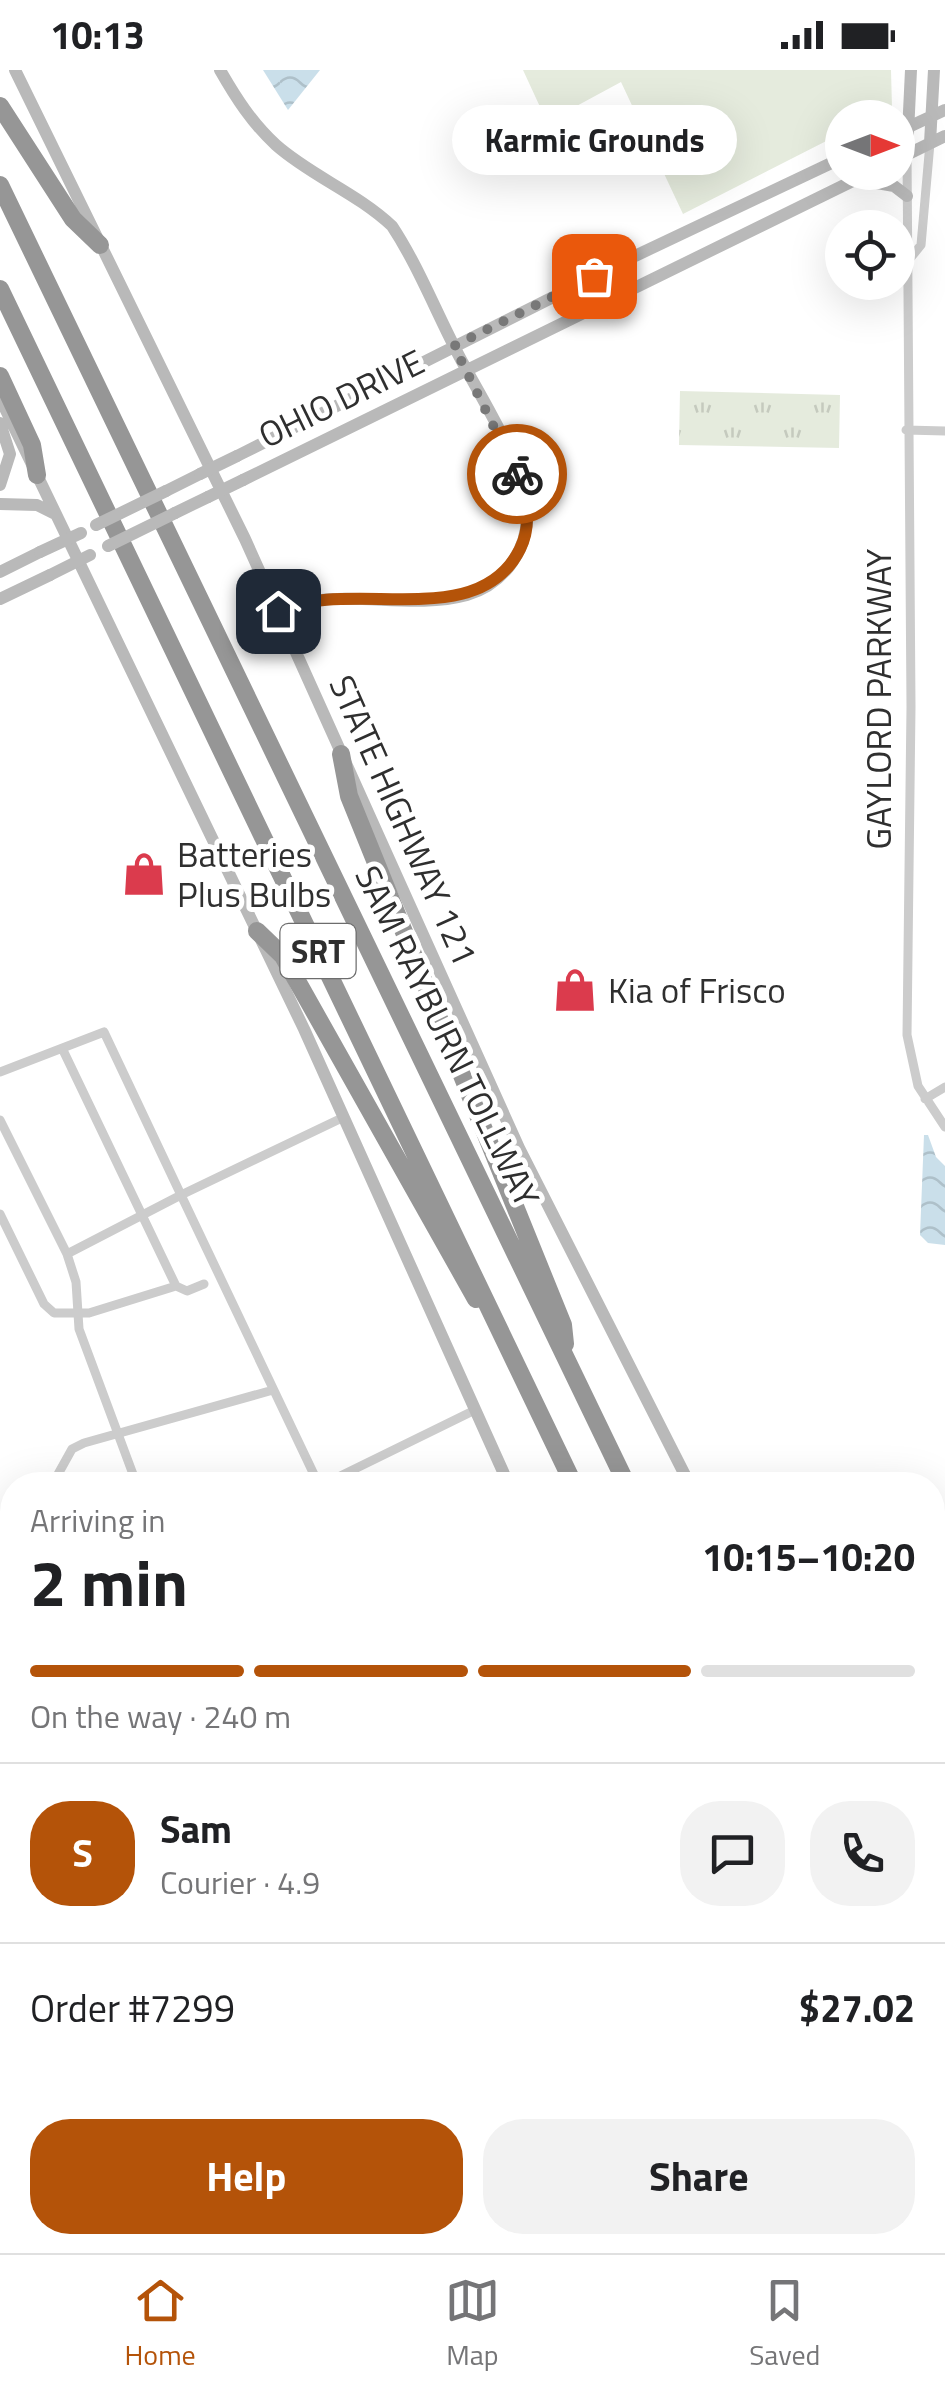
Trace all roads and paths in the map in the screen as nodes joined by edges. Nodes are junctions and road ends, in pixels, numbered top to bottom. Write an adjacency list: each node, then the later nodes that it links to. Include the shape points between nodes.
1 (14, 70): 19 (main road, STATE HIGHWAY 121)
2 (220, 70): 23 (main road, via 244,112 278,147 392,226)
3 (911, 70): 5 (main road, GAYLORD PARKWAY)
4 (940, 72): 7 (main road, GAYLORD PARKWAY)
5 (907, 100)
6 (0, 106): 19 (highway, via 73,220)
7 (939, 113): 8 (main road); 10 (main road, GAYLORD PARKWAY)
8 (915, 124)
9 (945, 136): 10 (main road)
10 (930, 143): 11 (main road); 20 (street, GAYLORD PARKWAY)
11 (915, 150)
12 (825, 166): 23 (main road, OHIO DRIVE)
13 (0, 185): 54 (highway, SAM RAYBURN TOLLWAY / SRT)
14 (836, 190): 24 (main road, OHIO DRIVE)
15 (900, 190): 17 (main road)
16 (907, 190): 17 (street, GAYLORD PARKWAY)
17 (908, 196): 18 (street, GAYLORD PARKWAY)
18 (908, 210)
19 (100, 244): 36 (main road, STATE HIGHWAY 121)
20 (915, 252)
21 (0, 290): 53 (highway, SRT)
22 (908, 300): 28 (street, GAYLORD PARKWAY)
23 (454, 346): 24 (main road); 34 (main road, OHIO DRIVE, bridge)
24 (466, 370): 35 (main road, OHIO DRIVE, bridge); 36 (main road, via 523,488 528,514 512,564 493,583 466,595 326,597)
25 (0, 376): 30 (highway, via 32,445)
26 (0, 398): 30 (main road)
27 (0, 423): 31 (main road, via 10,454)
28 (906, 430): 29 (street); 42 (street, GAYLORD PARKWAY, via 906,1035)
29 (945, 431)
30 (37, 475): 33 (main road)
31 (0, 485)
32 (0, 504): 33 (main road, via 37,505)
33 (57, 515): 38 (main road)
34 (0, 572)
35 (0, 600)
36 (278, 611): 37 (main road, STATE HIGHWAY 121)
37 (341, 754): 54 (highway, via 349,796 562,1325); 65 (main road, STATE HIGHWAY 121, via 519,1148)
38 (257, 932): 43 (main road); 53 (highway, via 283,956 464,1282)
39 (62, 1048): 40 (street); 46 (street, via 104,1032); 48 (street)
40 (0, 1072)
41 (945, 1088): 42 (street)
42 (925, 1098): 45 (street, GAYLORD PARKWAY)
43 (344, 1117): 46 (street); 56 (main road)
44 (0, 1120): 49 (street)
45 (945, 1127)
46 (181, 1195): 48 (street); 55 (street)
47 (0, 1214): 52 (street, via 48,1311)
48 (143, 1214): 49 (street); 51 (street)
49 (67, 1254): 52 (street)
50 (204, 1284): 51 (street, via 187,1291)
51 (176, 1286): 52 (street)
52 (77, 1312): 57 (street)
53 (510, 1349): 63 (highway, SRT)
54 (567, 1364): 64 (highway, SAM RAYBURN TOLLWAY / SRT)
55 (273, 1390): 57 (street); 60 (street)
56 (474, 1410): 61 (street); 62 (main road)
57 (120, 1434): 58 (street, via 72,1449); 59 (street)
58 (59, 1472)
59 (133, 1472)
60 (314, 1472)
61 (347, 1472)
62 (503, 1472)
63 (568, 1472)
64 (621, 1472)
65 (683, 1472)

